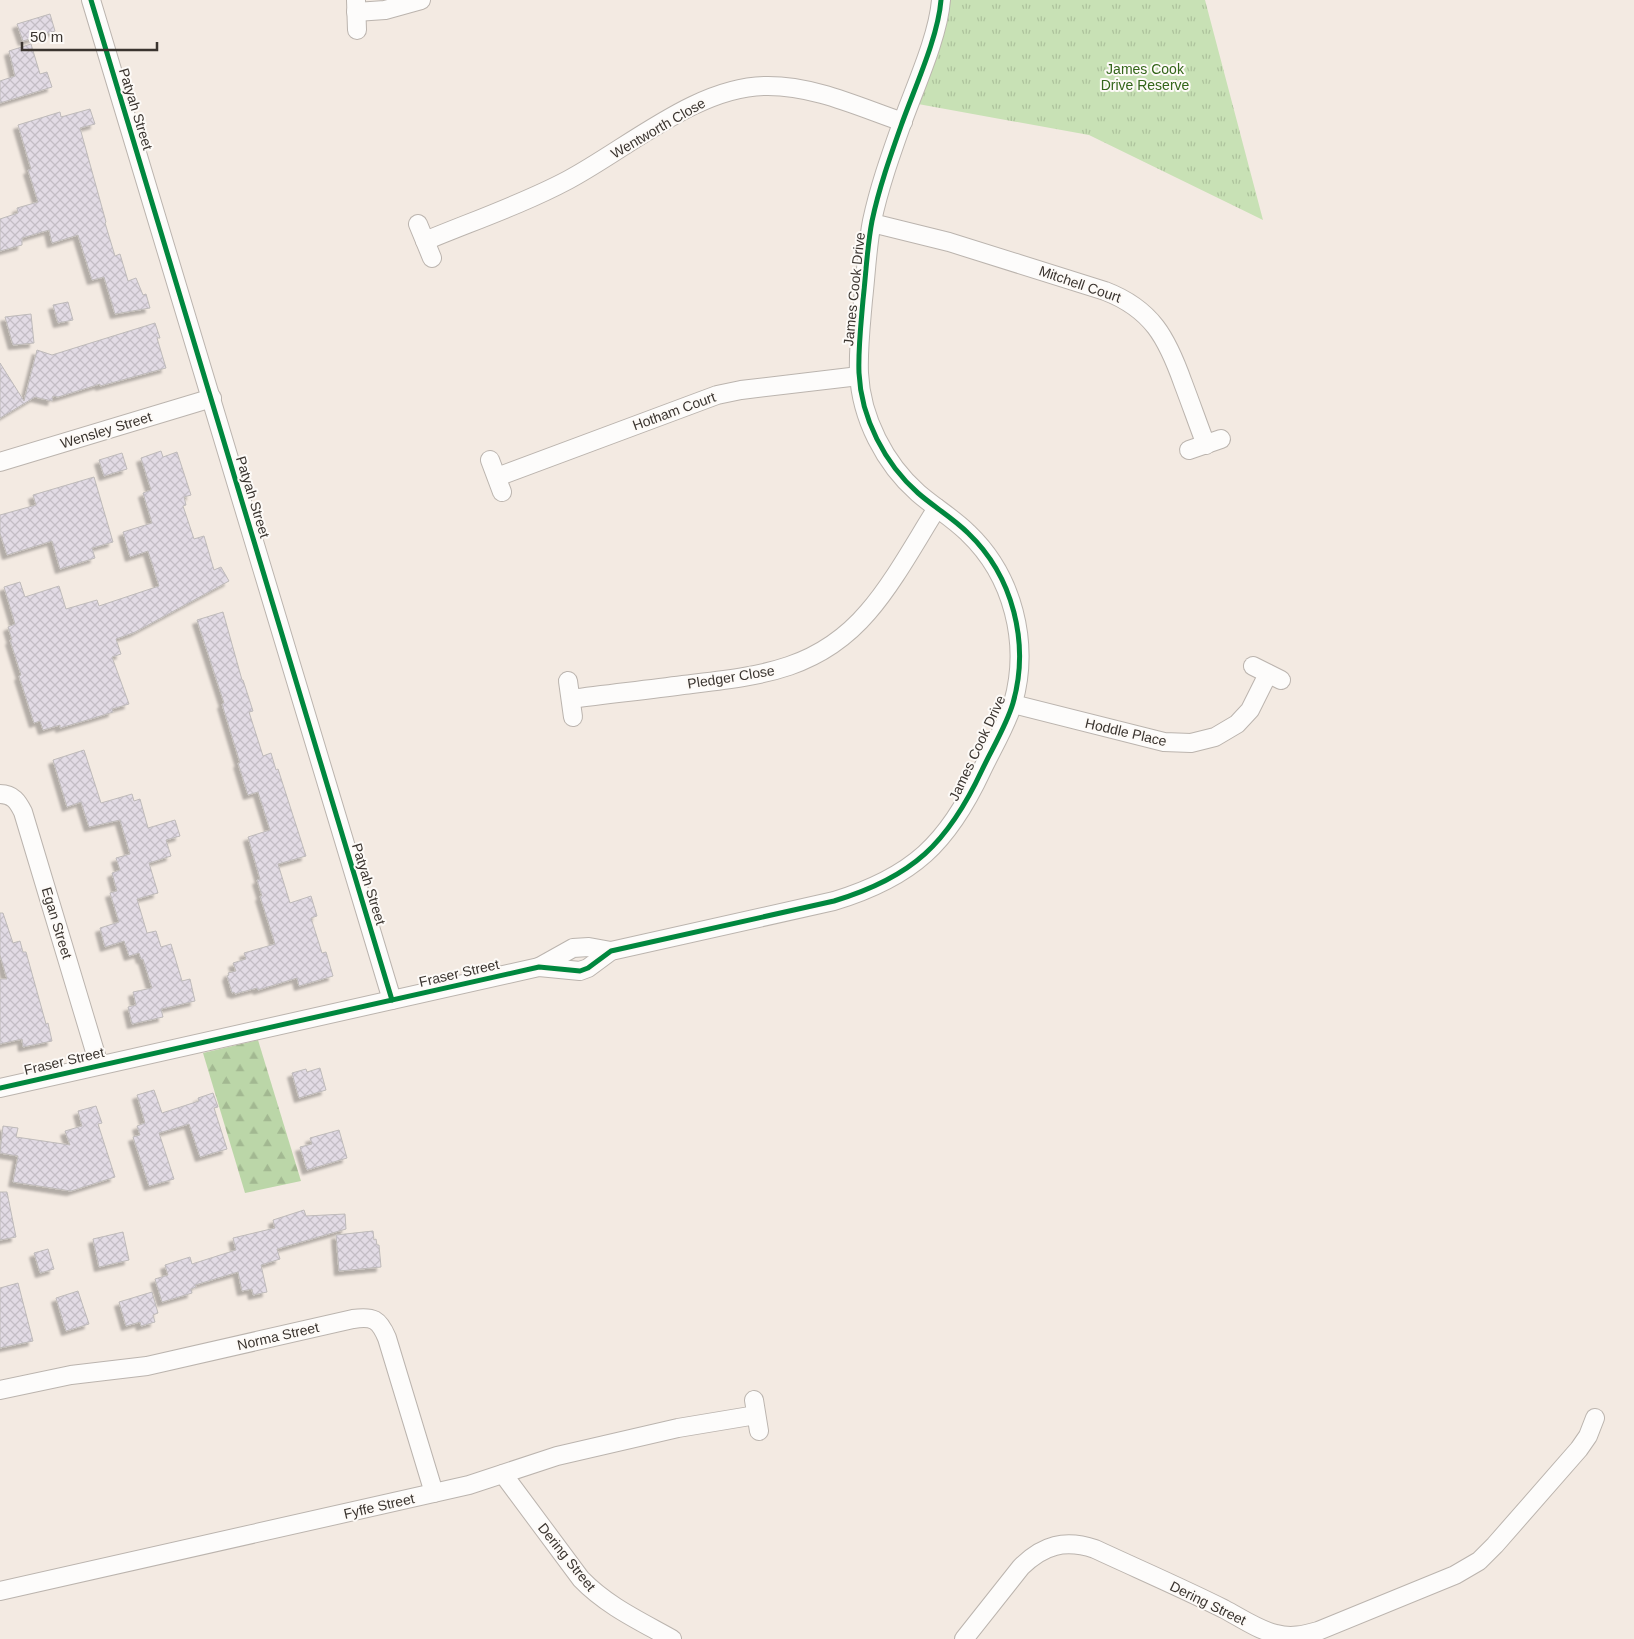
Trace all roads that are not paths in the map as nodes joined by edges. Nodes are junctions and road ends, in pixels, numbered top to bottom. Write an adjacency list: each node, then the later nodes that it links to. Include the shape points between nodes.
1 (91, 0): 11 (street, Patyah Street)
2 (421, 0): 4 (street)
3 (941, 0): 5 (street, James Cook Drive, via 932,38)
4 (357, 14)
5 (903, 122): 6 (street, James Cook Drive, via 881,185); 8 (street, Wentworth Close, via 818,92 794,87 767,86 722,93 698,102 556,186)
6 (872, 223): 10 (street, James Cook Drive, via 861,322); 12 (street, Mitchell Court, via 949,242 1105,291 1129,302 1142,311 1165,339)
7 (418, 224): 8 (street)
8 (425, 241): 9 (street)
9 (432, 258)
10 (859, 376): 14 (street, Hotham Court, via 717,395); 15 (street, James Cook Drive, via 866,411 886,455 917,492)
11 (212, 398): 13 (street, Wensley Street); 25 (street, Patyah Street)
12 (1205, 445)
13 (0, 462)
14 (496, 476)
15 (937, 508): 18 (street, Pledger Close, via 867,613 845,634 799,663 765,674); 19 (street, James Cook Drive, via 984,550 1006,588 1019,633 1018,680)
16 (1267, 673): 19 (street, Hoddle Place, via 1250,710 1237,724 1215,737 1191,743 1164,742)
17 (568, 681): 18 (street)
18 (571, 699): 20 (street)
19 (1012, 704): 22 (street, James Cook Drive, via 958,816 942,837)
20 (573, 717)
21 (0, 794): 26 (street, Egan Street, via 14,798 23,812)
22 (912, 864): 23 (street, Fraser Street, via 877,886 834,901)
23 (612, 951): 24 (street, via 573,948); 24 (street, Fraser Street, via 580,971)
24 (538, 967): 25 (street, Fraser Street)
25 (392, 1000): 26 (street, Fraser Street)
26 (99, 1065): 27 (street, Fraser Street)
27 (0, 1088)
28 (0, 1390): 32 (street, Norma Street, via 63,1376 147,1366 368,1318 380,1324 387,1338)
29 (757, 1415): 31 (street, Fyffe Street, via 641,1436 557,1456)
30 (1595, 1418): 35 (street, Dering Street, via 1579,1450 1479,1561 1456,1574 1318,1631 1289,1636 1268,1632 1095,1549 1070,1544 1043,1550 1031,1558)
31 (503, 1474): 32 (street, Fyffe Street); 34 (street, Dering Street, via 595,1594)
32 (434, 1493): 33 (street, Fyffe Street)
33 (0, 1591)
34 (672, 1639)
35 (964, 1639)

